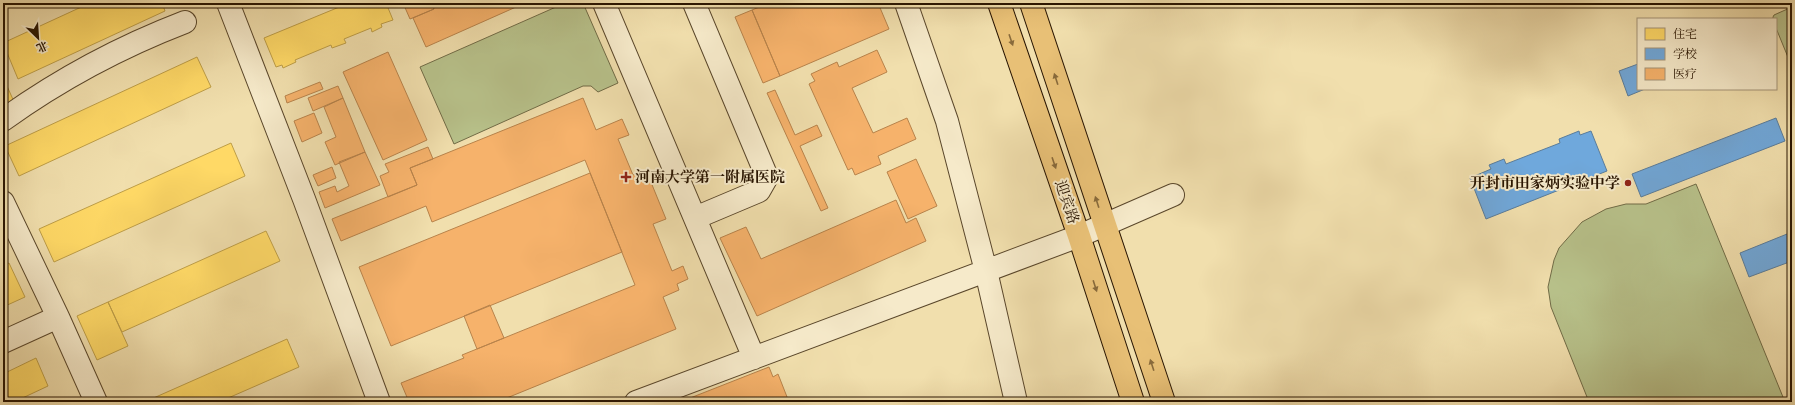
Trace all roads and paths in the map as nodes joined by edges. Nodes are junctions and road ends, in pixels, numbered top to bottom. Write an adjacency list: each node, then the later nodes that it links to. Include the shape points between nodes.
1 (228, 3): 19 (street)
2 (604, 3): 11 (street)
3 (694, 3): 11 (street, via 767,177 759,191)
4 (906, 3): 14 (street, via 948,121)
5 (999, 3): 13 (main road, 迎宾路, one-way to 13)
6 (1031, 3): 12 (main road, 迎宾路, one-way to 6)
7 (185, 22): 8 (street, via 105,56)
8 (3, 120)
9 (1173, 196): 12 (street)
10 (3, 202): 15 (street)
11 (695, 218): 17 (street)
12 (1105, 225): 13 (street); 23 (main road, 迎宾路, one-way to 12)
13 (1079, 236): 14 (street); 22 (main road, 迎宾路, one-way to 22)
14 (986, 271): 17 (street); 21 (street)
15 (58, 317): 16 (street); 18 (street)
16 (3, 342)
17 (754, 358): 20 (street)
18 (96, 402)
19 (379, 402)
20 (636, 402)
21 (1016, 402)
22 (1133, 402)
23 (1164, 402)

